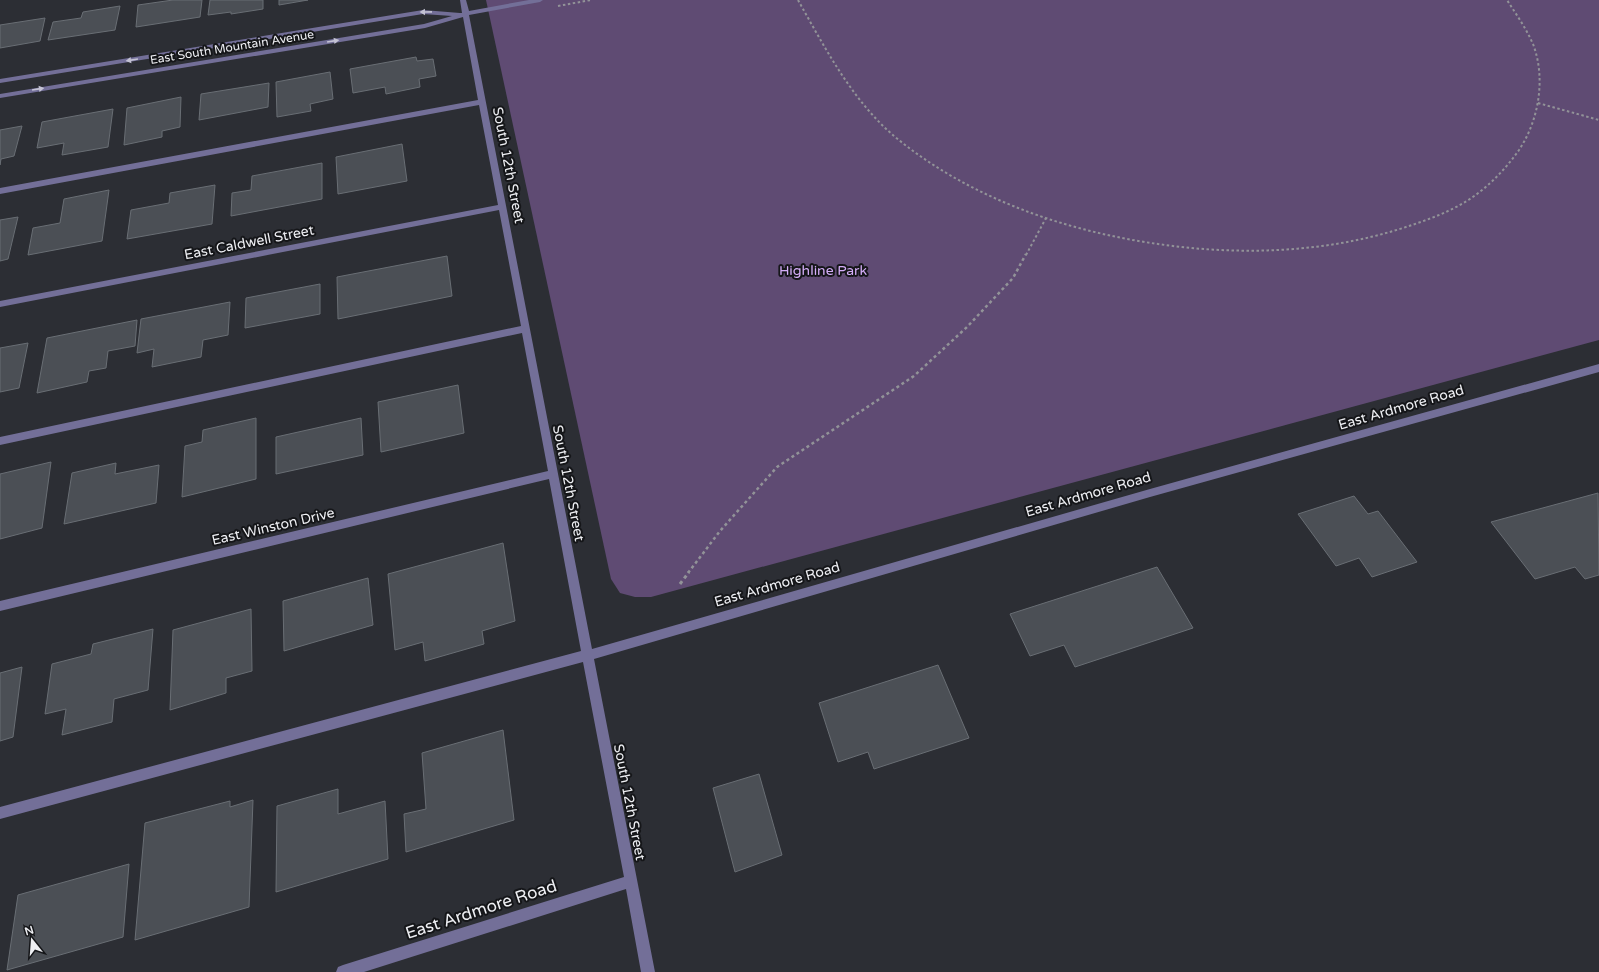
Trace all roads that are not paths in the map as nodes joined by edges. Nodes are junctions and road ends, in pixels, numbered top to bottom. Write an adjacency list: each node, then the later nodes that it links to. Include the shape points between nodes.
1 (463, 0): 3 (street, South 12th Street)
2 (540, 0): 3 (street, East South Mountain Avenue)
3 (465, 14): 4 (street, East South Mountain Avenue, one-way to 4, via 423,12); 5 (street, East South Mountain Avenue, one-way to 3, via 424,26); 6 (street, South 12th Street)
4 (0, 81)
5 (0, 96)
6 (483, 102): 7 (street); 8 (street, South 12th Street)
7 (0, 191)
8 (502, 207): 9 (street, East Caldwell Street); 10 (street, South 12th Street)
9 (0, 304)
10 (525, 329): 12 (street); 13 (street, South 12th Street)
11 (1599, 368): 15 (street, East Ardmore Road, via 1150,493)
12 (0, 441)
13 (553, 474): 14 (street, East Winston Drive); 15 (street, South 12th Street)
14 (0, 606)
15 (588, 655): 16 (street, East Ardmore Road); 17 (street, South 12th Street)
16 (0, 813)
17 (631, 881): 18 (street, East Ardmore Road); 19 (street, South 12th Street)
18 (343, 972)
19 (648, 972)

